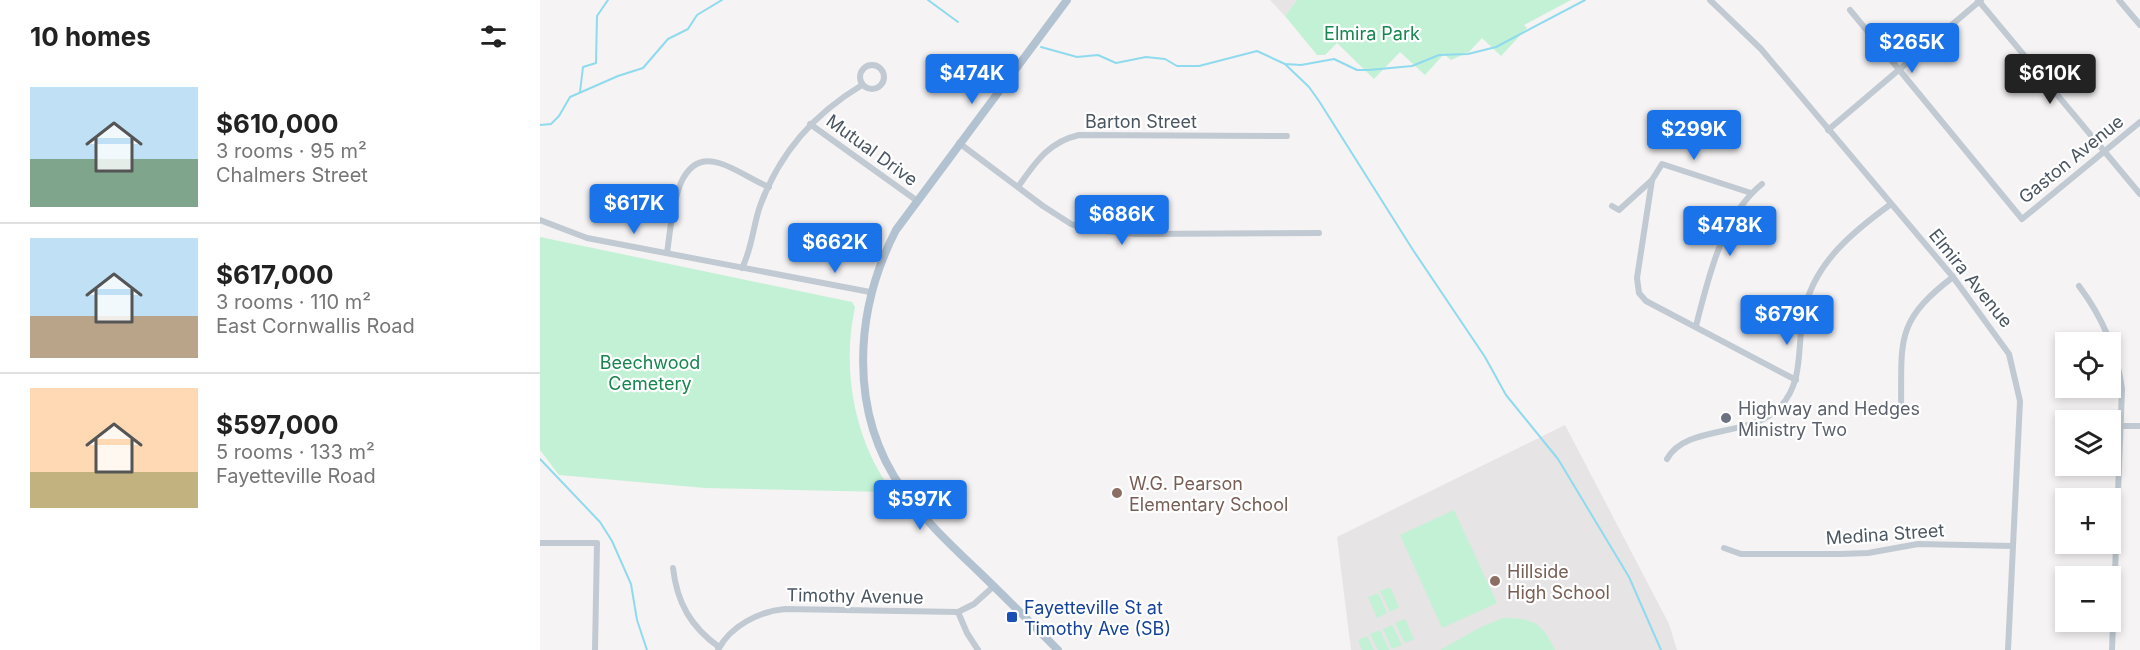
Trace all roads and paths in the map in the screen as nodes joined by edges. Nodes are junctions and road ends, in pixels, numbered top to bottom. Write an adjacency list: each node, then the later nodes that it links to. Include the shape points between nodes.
1 (1067, 0): 13 (main road)
2 (1710, 0): 11 (street, Elmira Avenue, via 1749,36)
3 (2120, 0): 6 (street)
4 (1979, 1): 7 (street); 14 (street)
5 (1850, 10): 7 (street)
6 (2140, 25)
7 (1899, 69): 11 (street); 14 (street, Gaston Avenue, via 2022,219)
8 (862, 85): 8 (street, via 874,89 880,86 884,74 881,69 869,65 863,68 859,80); 10 (street)
9 (2140, 122): 14 (street, Gaston Avenue)
10 (810, 124): 17 (street, via 790,147); 21 (street, Mutual Drive)
11 (1828, 130): 22 (street, Elmira Avenue)
12 (1287, 136): 18 (street, Barton Street, via 1079,135 1060,140 1047,149)
13 (959, 143): 18 (street); 21 (main road)
14 (2104, 151): 20 (street)
15 (1652, 180): 19 (street, via 1662,164); 23 (street, via 1619,210); 31 (street, via 1638,288 1649,304)
16 (1762, 184): 19 (street)
17 (769, 187): 26 (street, via 710,161 700,162 685,172); 27 (street)
18 (1018, 187): 25 (street, via 1071,224 1100,232)
19 (1751, 193): 31 (street, via 1726,236)
20 (2140, 194)
21 (916, 200): 30 (main road, via 886,248)
22 (1891, 204): 28 (street, Elmira Avenue); 32 (street, via 1838,248 1820,272 1803,314)
23 (1612, 206)
24 (540, 220): 26 (street, via 587,238)
25 (1320, 233)
26 (667, 253): 27 (street)
27 (742, 268): 30 (street)
28 (1953, 277): 33 (street, via 1923,302 1909,321 1902,348); 39 (street, Elmira Avenue, via 2000,339 2016,377 2020,409)
29 (2079, 286): 34 (street, via 2103,322 2118,362)
30 (870, 292): 42 (main road, via 863,364 867,402 878,443 918,511)
31 (1696, 326): 32 (street)
32 (1796, 380): 36 (street, via 1791,393 1773,414 1679,443)
33 (1901, 410)
34 (2121, 426): 35 (street)
35 (2140, 426)
36 (1667, 459)
37 (2119, 476): 49 (street)
38 (540, 543): 45 (street, via 597,543)
39 (2012, 546): 40 (street, Medina Street, via 1918,544 1841,554 1741,554); 48 (street, Elmira Avenue)
40 (1724, 548)
41 (673, 568): 44 (street, via 685,613 703,636)
42 (994, 586): 43 (street); 47 (main road)
43 (958, 612): 44 (street, Timothy Avenue, via 777,610 747,621); 46 (street)
44 (719, 648)
45 (595, 650)
46 (978, 650)
47 (1058, 650)
48 (2008, 650)
49 (2112, 650)

